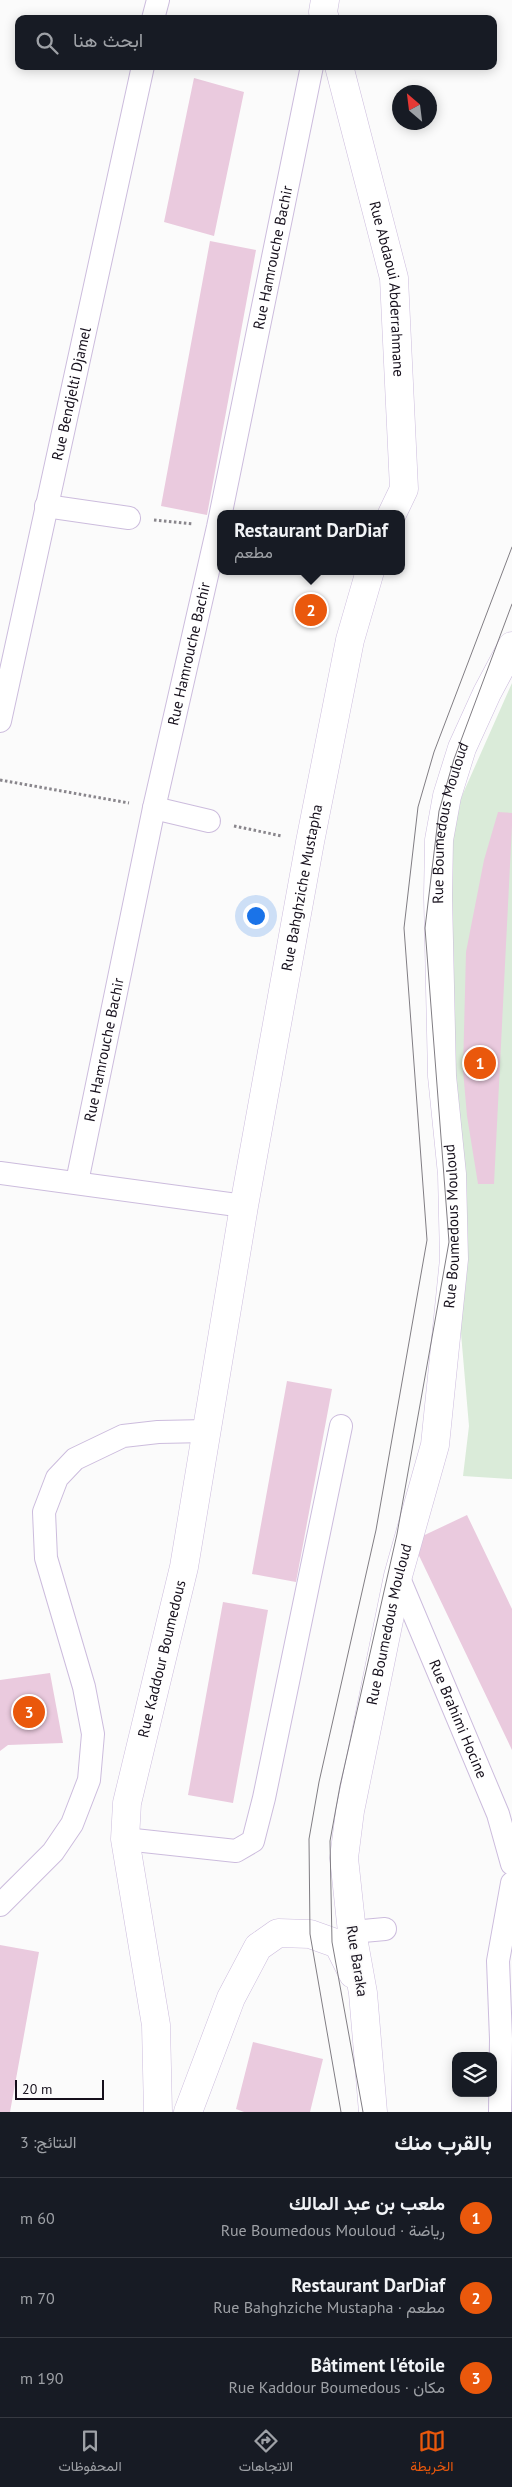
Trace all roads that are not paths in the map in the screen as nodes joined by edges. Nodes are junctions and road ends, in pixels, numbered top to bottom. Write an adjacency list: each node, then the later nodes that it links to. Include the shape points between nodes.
1 (158, 0): 2 (street)
2 (154, 15)
3 (141, 70): 6 (street, Rue Bendjelti Djamel)
4 (311, 70): 7 (street, Rue Hamrouche Bachir)
5 (340, 70): 8 (street, Rue Abdaoui Abderrahmane, via 394,278 404,489)
6 (46, 506): 9 (street); 13 (street, Rue Bendjelti Djamel)
7 (221, 510)
8 (394, 510)
9 (129, 518)
10 (217, 531): 14 (street, Rue Hamrouche Bachir)
11 (369, 575): 18 (street, Rue Bahghziche Mustapha, via 350,640 310,842)
12 (512, 646): 21 (street, Rue Boumedous Mouloud, via 462,748 447,796 439,840 442,1066 452,1174 454,1259 436,1445)
13 (0, 721)
14 (154, 808): 15 (street); 17 (street, Rue Hamrouche Bachir)
15 (209, 821)
16 (0, 1173): 17 (street)
17 (77, 1182): 18 (street)
18 (244, 1206): 20 (street, Rue Kaddour Boumedous)
19 (341, 1426): 23 (street, via 253,1841 236,1851)
20 (206, 1431): 23 (street, Rue Kaddour Boumedous, via 184,1567 127,1803); 26 (street, via 123,1436 75,1460 57,1478 44,1512 46,1558 84,1687 93,1734 89,1780 72,1824 53,1852)
21 (398, 1576): 22 (street, Rue Boumedous Mouloud); 24 (street, Rue Brahimi Hocine, via 498,1814)
22 (350, 1811): 28 (street, Rue Baraka, via 344,1858)
23 (125, 1840): 30 (street, Rue Kaddour Boumedous, via 156,2025)
24 (512, 1864)
25 (512, 1883): 33 (street, via 498,1961)
26 (0, 1905)
27 (385, 1929): 28 (street)
28 (352, 1932): 29 (street, Rue Baraka)
29 (363, 1993): 31 (street, via 338,1944 310,1934 278,1933 258,1947 232,1998); 32 (street, Rue Baraka)
30 (158, 2112)
31 (188, 2112)
32 (373, 2112)
33 (500, 2112)

